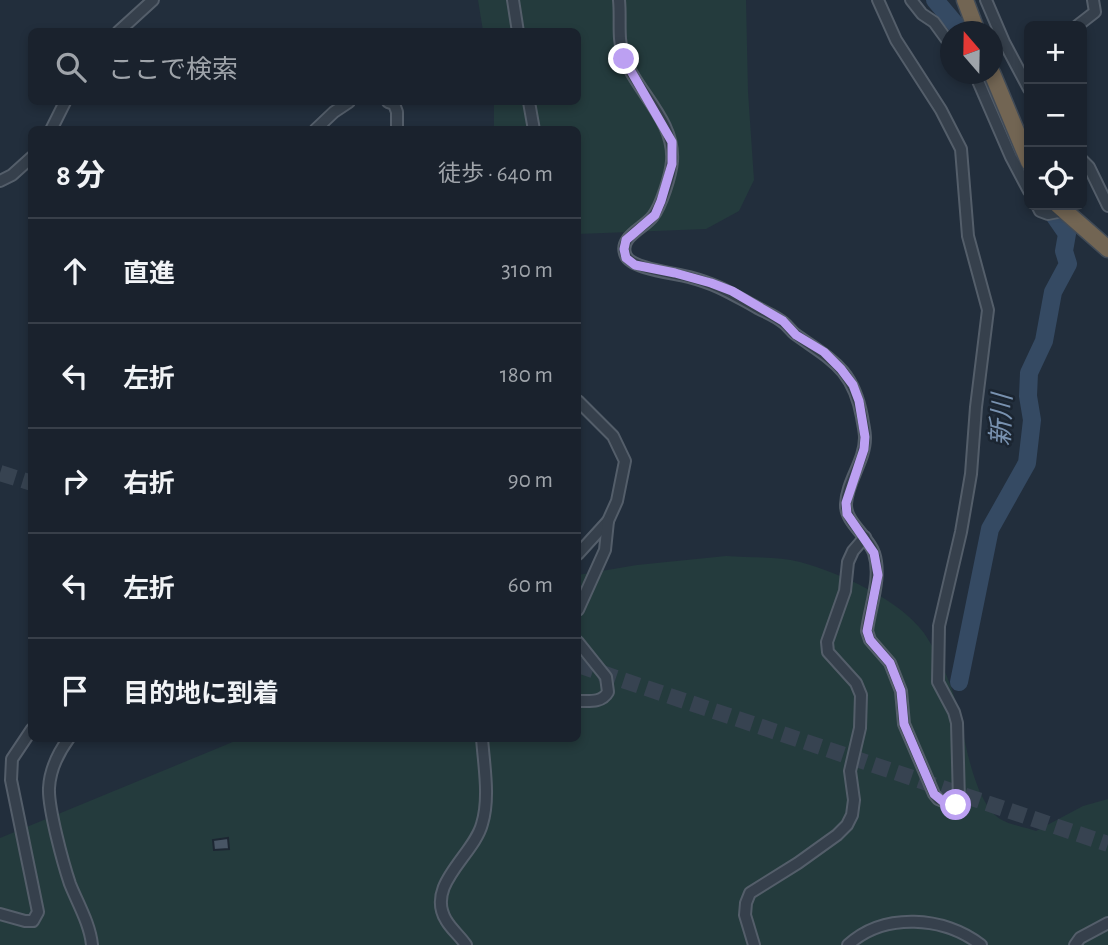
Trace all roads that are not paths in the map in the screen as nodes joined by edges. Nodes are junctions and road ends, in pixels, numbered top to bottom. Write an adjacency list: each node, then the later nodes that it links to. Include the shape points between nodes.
1 (153, 0): 11 (street)
2 (513, 0): 12 (street)
3 (619, 0): 37 (street, via 624,59 672,142 672,164 661,201 655,215 626,240 626,258 635,265 732,291 783,321 841,369 859,401 865,437 847,514)
4 (878, 0): 37 (street, via 896,40 961,149 968,236 988,310 971,474 942,609 936,665 938,682 957,723 956,805 946,804 934,794 909,740 901,691 890,663 870,640 869,614 878,575)
5 (911, 0): 13 (street)
6 (965, 0): 9 (highway)
7 (986, 0): 16 (street)
8 (1093, 0): 10 (street, via 1096,12)
9 (973, 21)
10 (1084, 21)
11 (122, 28)
12 (517, 28)
13 (940, 30)
14 (979, 84): 29 (street)
15 (997, 84): 25 (highway)
16 (1026, 84)
17 (64, 105): 21 (street)
18 (344, 105): 22 (street)
19 (394, 105): 23 (street)
20 (530, 105): 24 (street)
21 (53, 126)
22 (319, 126)
23 (397, 126)
24 (533, 126)
25 (1024, 150)
26 (28, 161): 28 (street)
27 (1087, 165): 30 (street)
28 (0, 181)
29 (1024, 182)
30 (1108, 206)
31 (1040, 210): 32 (street, via 1048,214)
32 (1057, 210)
33 (1063, 210): 34 (highway)
34 (1108, 249)
35 (581, 404): 36 (street, via 613,436 625,461)
36 (608, 521): 38 (street); 39 (street, via 605,550)
37 (865, 537): 49 (street, via 848,562 845,591 827,642 828,652 861,695 860,728 850,771 852,815 837,835 750,893 746,915)
38 (581, 551)
39 (581, 603)
40 (581, 646): 41 (street, via 606,677 608,692 605,698)
41 (581, 701)
42 (28, 735): 45 (street, via 12,760 11,780 38,912 33,920 25,921)
43 (66, 742): 47 (street, via 52,769 49,790 69,881)
44 (482, 742): 48 (street, via 482,824 448,878 441,903 446,921)
45 (0, 914)
46 (1108, 923): 52 (street)
47 (92, 945)
48 (466, 945)
49 (754, 945)
50 (848, 945): 51 (street, via 888,923 916,921 958,930)
51 (981, 945)
52 (1075, 945)

